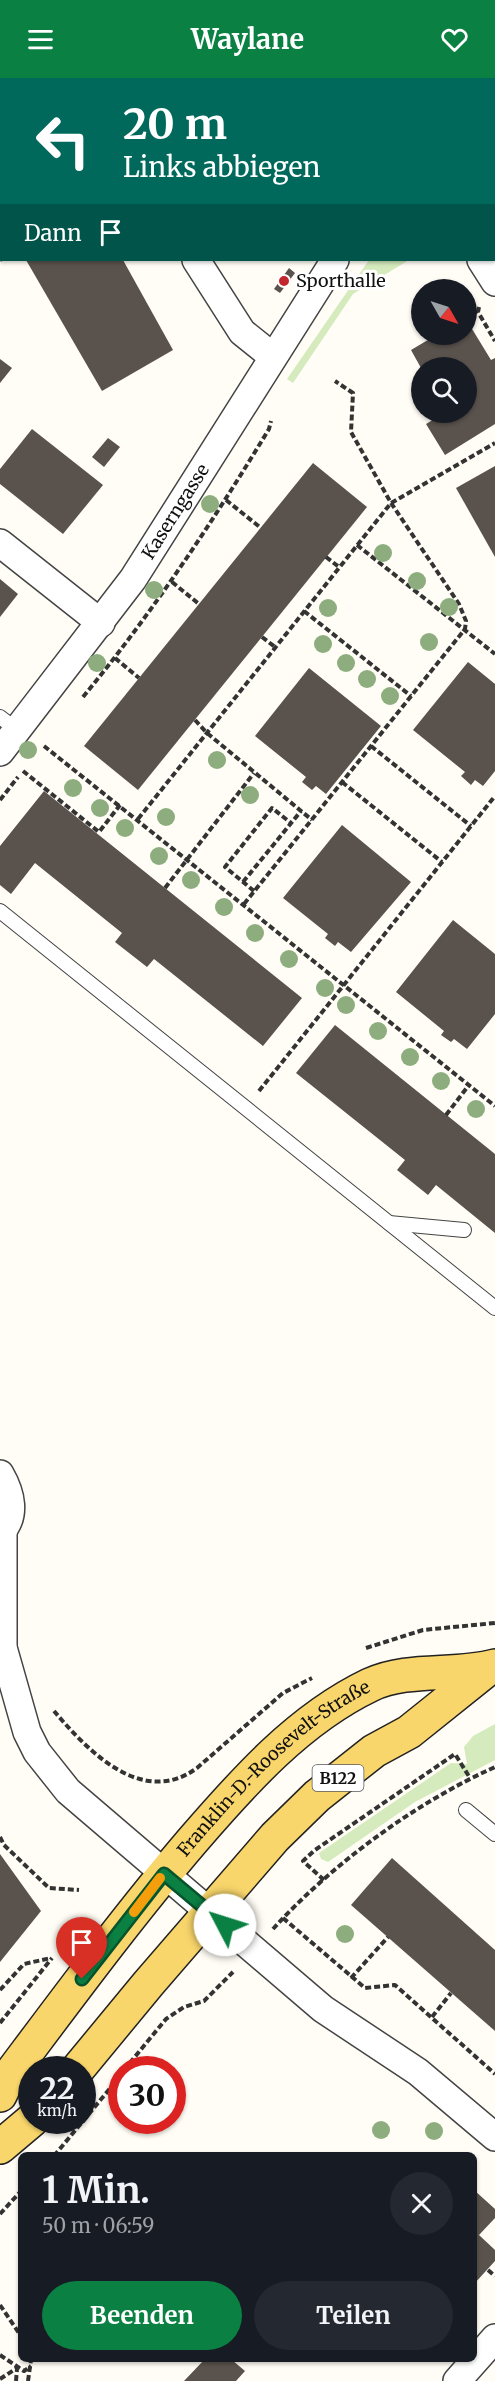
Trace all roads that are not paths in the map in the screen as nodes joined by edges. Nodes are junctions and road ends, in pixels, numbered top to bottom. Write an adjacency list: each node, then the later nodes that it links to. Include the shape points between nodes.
1 (197, 261): 5 (street, via 242,332)
2 (334, 261): 5 (street, Kaserngasse)
3 (482, 261): 4 (street)
4 (495, 282)
5 (272, 356): 7 (street, Kaserngasse, via 170,522)
6 (0, 543): 7 (street)
7 (101, 623): 8 (street, Kaserngasse)
8 (8, 724): 9 (street, Kaserngasse)
9 (0, 752)
10 (0, 911): 11 (lane)
11 (387, 1223): 12 (lane); 13 (lane)
12 (464, 1230)
13 (495, 1308)
14 (0, 1474): 15 (street, via 10,1492 11,1512)
15 (2, 1532): 16 (street)
16 (1, 1641): 20 (street, via 20,1711 37,1752 68,1791)
17 (492, 1667): 20 (main road, Franklin-D.-Roosevelt-Straße / B122, via 387,1679 334,1706 287,1741 245,1781); 21 (main road, Franklin-D.-Roosevelt-Straße / B122, via 409,1732 375,1750 317,1796 275,1837)
18 (466, 1810): 19 (lane)
19 (495, 1834)
20 (164, 1874): 21 (street); 23 (main road, Franklin-D.-Roosevelt-Straße / B122, via 9,2076)
21 (210, 1913): 22 (main road, Franklin-D.-Roosevelt-Straße / B122); 25 (street, via 323,2009 418,2072)
22 (89, 2056)
23 (0, 2095)
24 (18, 2132): 26 (main road)
25 (495, 2138)
26 (0, 2147)
27 (495, 2338): 28 (street)
28 (477, 2358)
29 (474, 2362): 30 (street)
30 (457, 2381)

